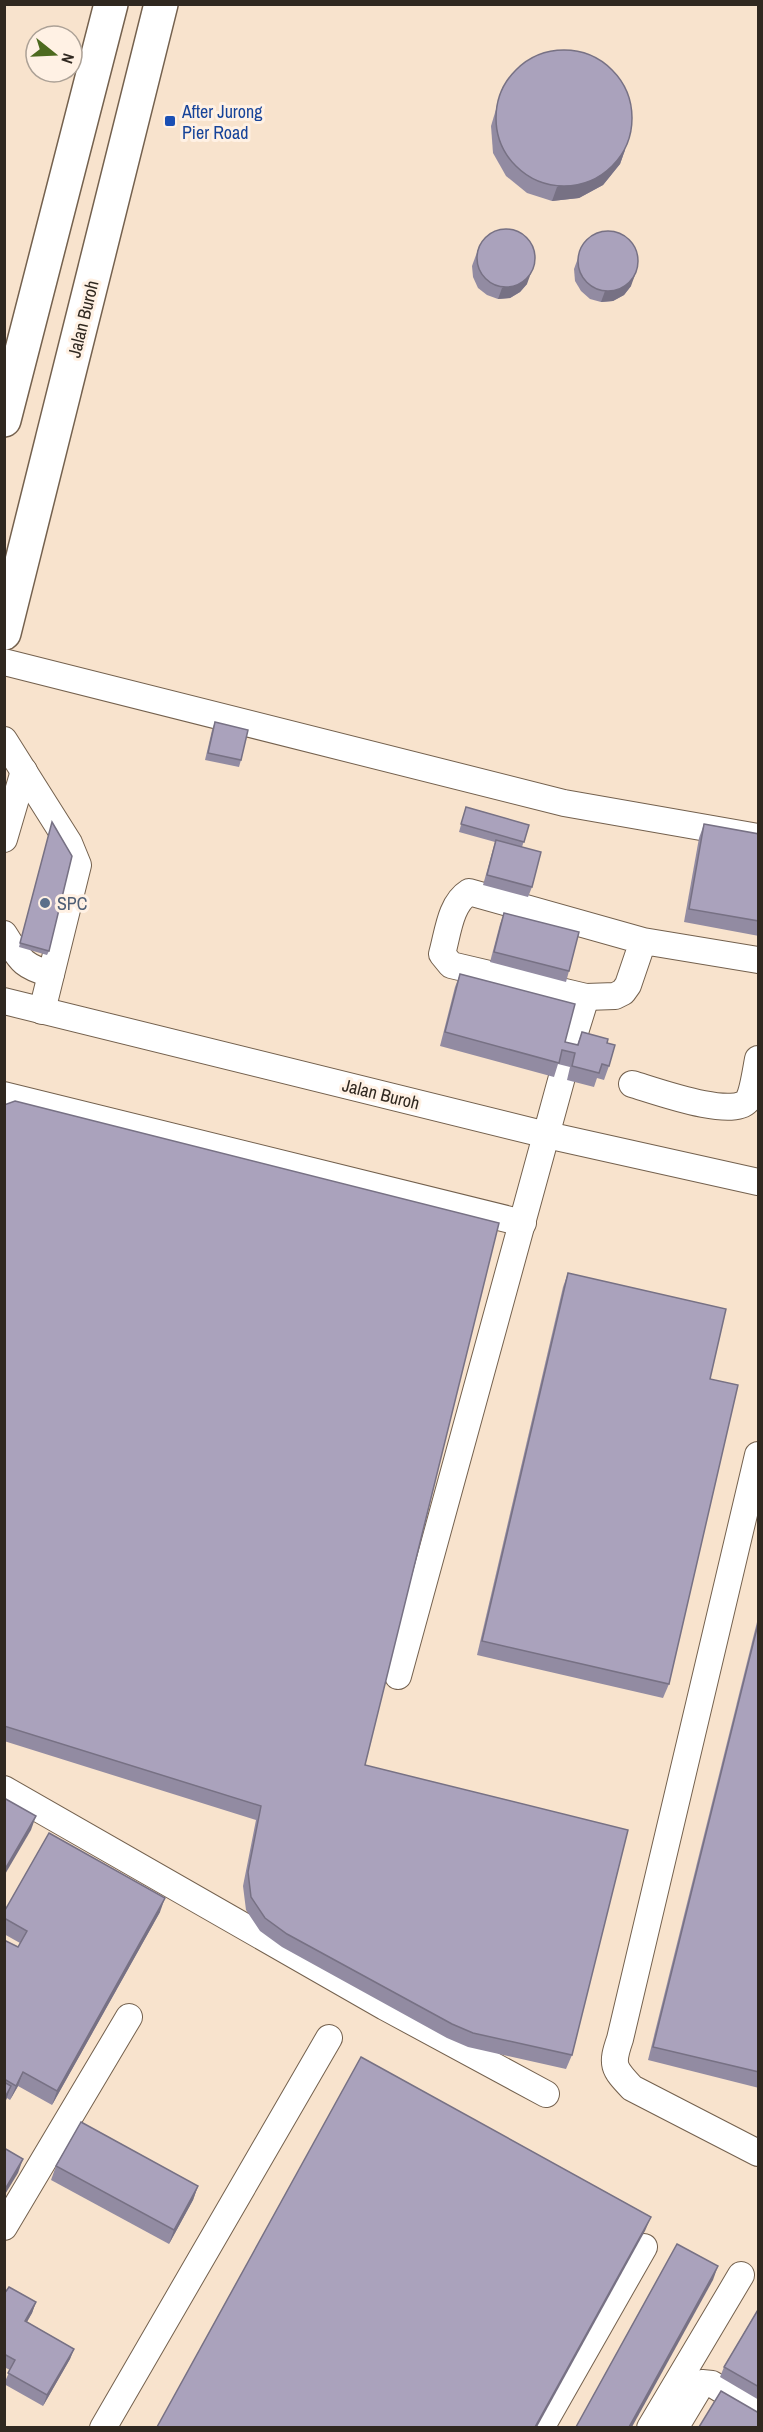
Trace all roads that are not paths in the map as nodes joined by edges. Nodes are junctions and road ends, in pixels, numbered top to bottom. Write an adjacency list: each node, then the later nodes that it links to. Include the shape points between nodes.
1 (111, 4): 3 (highway)
2 (161, 4): 4 (highway, Jalan Buroh)
3 (4, 420)
4 (4, 633)
5 (4, 662): 8 (lane, via 564,803)
6 (4, 740): 7 (lane)
7 (24, 771): 9 (lane); 13 (lane, via 69,843 78,865)
8 (759, 837)
9 (4, 839)
10 (4, 933): 13 (lane, via 24,963)
11 (643, 941): 12 (lane); 14 (lane, via 623,992); 14 (lane, via 469,892 462,896 442,954 446,961)
12 (759, 960)
13 (51, 974): 16 (lane)
14 (586, 997): 20 (lane)
15 (4, 1001): 16 (lane, Jalan Buroh)
16 (42, 1011): 20 (lane, Jalan Buroh)
17 (759, 1059): 18 (lane, via 748,1100 737,1107 720,1108)
18 (632, 1084)
19 (4, 1095): 22 (lane)
20 (547, 1135): 21 (lane, Jalan Buroh); 22 (lane)
21 (759, 1182)
22 (523, 1223): 24 (lane)
23 (759, 1455): 29 (lane, via 614,2058 618,2074 632,2088)
24 (399, 1676)
25 (4, 1789): 28 (lane, via 385,2007)
26 (129, 2017): 30 (lane)
27 (329, 2038): 34 (lane)
28 (546, 2094)
29 (759, 2153)
30 (4, 2228)
31 (644, 2247): 35 (lane)
32 (741, 2275): 36 (lane)
33 (759, 2412): 37 (lane, via 712,2384 702,2383)
34 (103, 2427)
35 (541, 2427)
36 (650, 2427)
37 (675, 2427)

